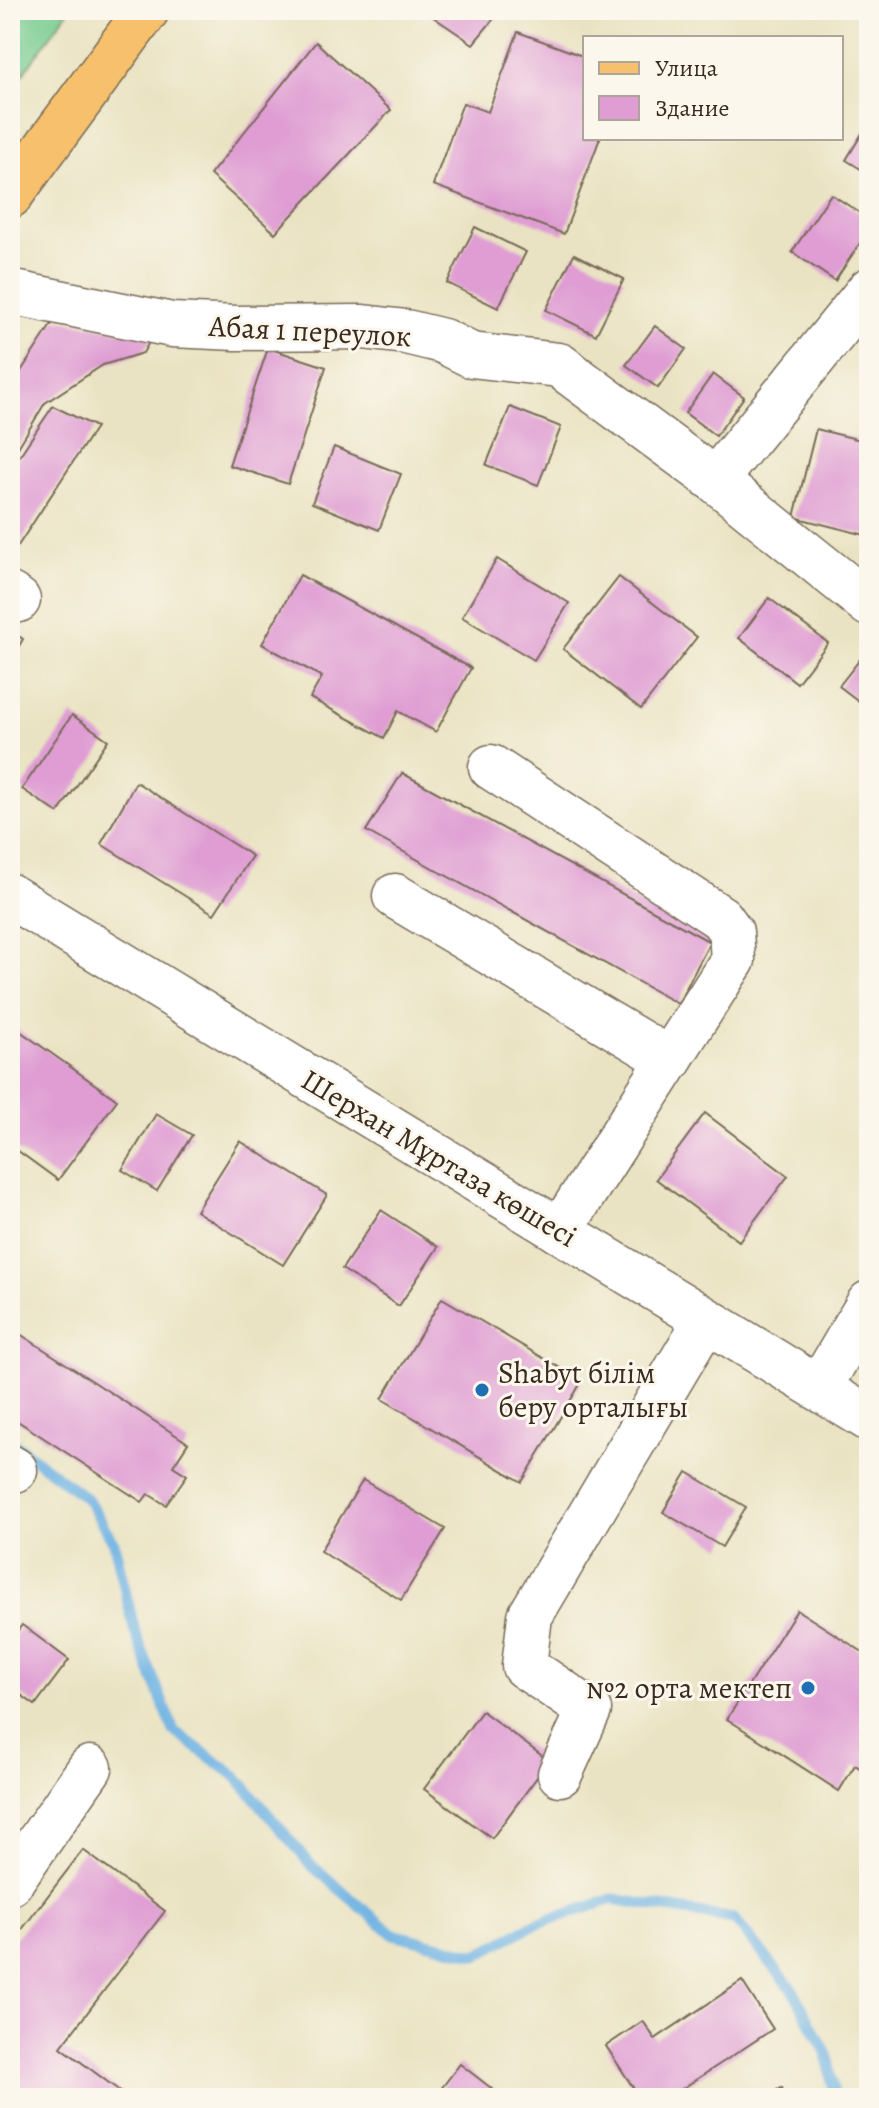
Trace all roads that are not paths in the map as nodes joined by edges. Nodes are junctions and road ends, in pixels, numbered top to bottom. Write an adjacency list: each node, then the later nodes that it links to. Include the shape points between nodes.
1 (147, 10): 2 (main road)
2 (10, 196)
3 (869, 290): 5 (street)
4 (10, 292): 5 (street, Абая 1 переулок, via 172,325 406,332 471,355 559,365)
5 (715, 480): 6 (street, Абая 1 переулок)
6 (869, 604)
7 (491, 767): 10 (street, via 721,918 731,932 733,960)
8 (10, 896): 11 (street, Шерхан Мұртаза көшесі)
9 (395, 896): 10 (street)
10 (670, 1060): 11 (street)
11 (560, 1231): 13 (street, Шерхан Мұртаза көшесі)
12 (869, 1303): 14 (street)
13 (706, 1320): 14 (street, Шерхан Мұртаза көшесі); 17 (street, via 530,1616 524,1666 589,1710)
14 (819, 1388): 15 (street, Шерхан Мұртаза көшесі)
15 (869, 1419)
16 (90, 1768): 18 (street)
17 (560, 1774)
18 (10, 1883)

